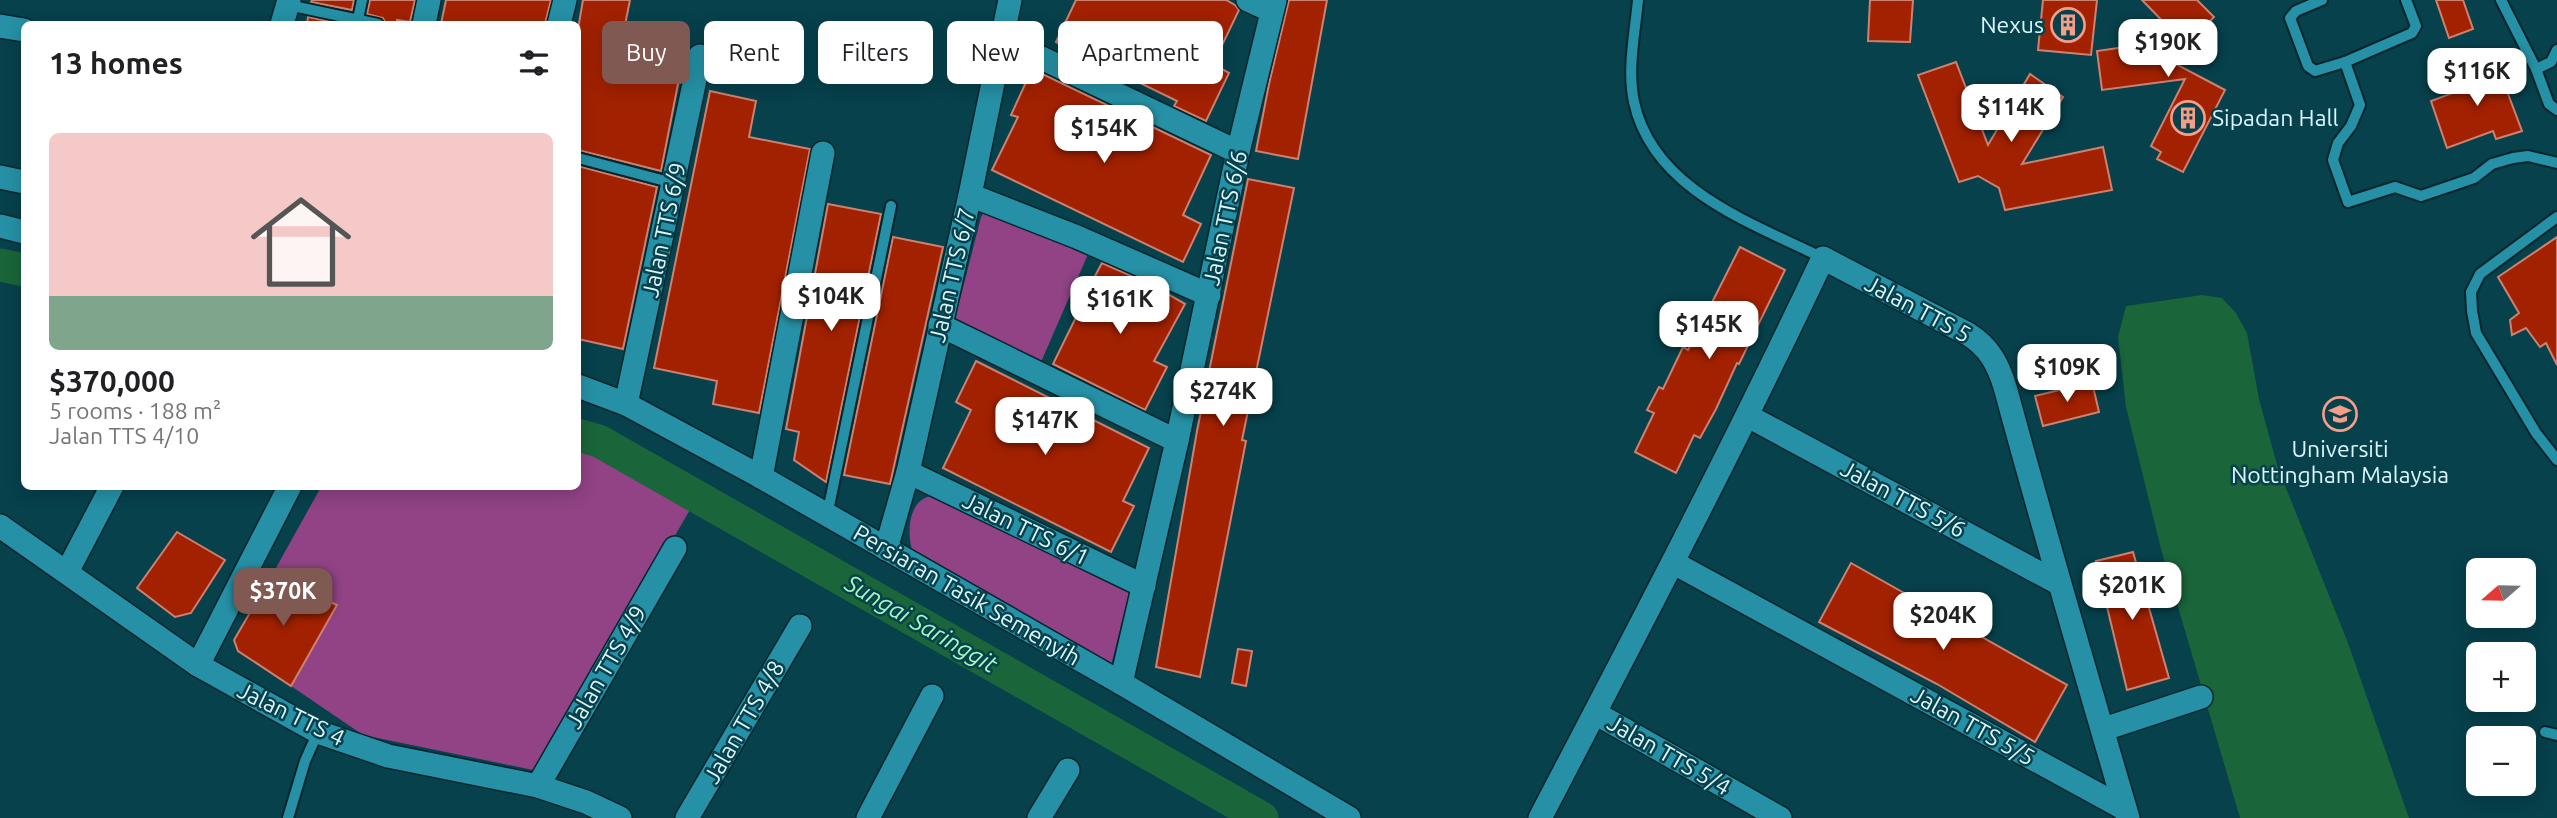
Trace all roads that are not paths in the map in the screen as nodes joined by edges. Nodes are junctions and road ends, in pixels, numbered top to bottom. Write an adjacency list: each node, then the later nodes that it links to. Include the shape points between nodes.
1 (362, 0): 13 (lane)
2 (429, 0): 14 (street)
3 (565, 0): 15 (street)
4 (1010, 0): 16 (street, Jalan TTS 6/7)
5 (1248, 0): 10 (street)
6 (1638, 0): 38 (lane, Jalan TTS 5, via 1631,73 1634,100 1644,130 1663,161 1685,183 1726,210)
7 (2322, 0): 22 (lane, via 2290,18 2308,66 2315,71)
8 (2406, 0): 22 (lane, via 2416,26 2412,33)
9 (2501, 0): 23 (lane)
10 (1273, 6): 26 (street, Jalan TTS 6/6)
11 (286, 10): 12 (lane)
12 (351, 21)
13 (357, 21)
14 (425, 21)
15 (560, 21)
16 (1006, 21)
17 (0, 26): 18 (street)
18 (21, 30)
19 (2557, 50): 23 (lane, via 2551,62)
20 (700, 56): 32 (street, Jalan TTS 6/9)
21 (1044, 59): 26 (street)
22 (2346, 62): 29 (lane, via 2360,105 2333,160 2348,202 2395,187 2421,196 2474,178 2492,164 2513,158 2528,156)
23 (2536, 69): 25 (lane, via 2549,104)
24 (993, 84): 33 (street, Jalan TTS 6/7)
25 (2557, 110)
26 (1238, 152): 39 (street, Jalan TTS 6/6)
27 (823, 153): 47 (street)
28 (581, 159): 32 (lane)
29 (2557, 163)
30 (0, 177): 31 (street)
31 (21, 181)
32 (674, 183): 42 (street, Jalan TTS 6/9)
33 (970, 195): 39 (street); 40 (street, Jalan TTS 6/7)
34 (891, 206): 50 (lane)
35 (2557, 217): 45 (lane, via 2480,274 2471,292 2476,333)
36 (0, 226): 37 (street)
37 (21, 231)
38 (1823, 258): 43 (street); 56 (street, Jalan TTS 5, via 1968,334 1987,349 2002,378)
39 (1209, 295): 44 (street, Jalan TTS 6/6)
40 (940, 325): 44 (street); 46 (street, Jalan TTS 6/7)
41 (581, 387): 42 (street, Persiaran Tasik Semenyih)
42 (626, 404): 47 (street, Persiaran Tasik Semenyih)
43 (1748, 416): 54 (street); 56 (street, Jalan TTS 5/6)
44 (1177, 441): 57 (street, Jalan TTS 6/6)
45 (2557, 460)
46 (908, 471): 53 (street, Jalan TTS 6/7); 57 (street, Jalan TTS 6/1)
47 (761, 477): 50 (street, Persiaran Tasik Semenyih)
48 (110, 490): 55 (street)
49 (288, 490): 59 (street)
50 (827, 516): 53 (street, Persiaran Tasik Semenyih)
51 (0, 526): 55 (street, Jalan TTS 4)
52 (675, 548): 69 (street, Jalan TTS 4/9)
53 (886, 549): 60 (street, Persiaran Tasik Semenyih)
54 (1674, 563): 63 (street); 70 (street, Jalan TTS 5/5)
55 (67, 572): 59 (street, Jalan TTS 4)
56 (2058, 583): 64 (street, Jalan TTS 5)
57 (1144, 586): 60 (street, Jalan TTS 6/6)
58 (800, 626): 73 (street, Jalan TTS 4/8)
59 (198, 665): 65 (street, Jalan TTS 4)
60 (1121, 683): 76 (street, Persiaran Tasik Semenyih)
61 (932, 696): 74 (street)
62 (2201, 697): 64 (street)
63 (1595, 713): 77 (street); 78 (street, Jalan TTS 5/4)
64 (2104, 729): 70 (street, Jalan TTS 5)
65 (318, 732): 69 (street, Jalan TTS 4, via 388,756); 71 (lane)
66 (2545, 732): 67 (lane)
67 (2557, 735)
68 (1068, 770): 75 (street)
69 (538, 786): 72 (street, Jalan TTS 4)
70 (2126, 813)
71 (289, 818)
72 (621, 818)
73 (687, 818)
74 (868, 818)
75 (1040, 818)
76 (1349, 818)
77 (1540, 818)
78 (1780, 818)

